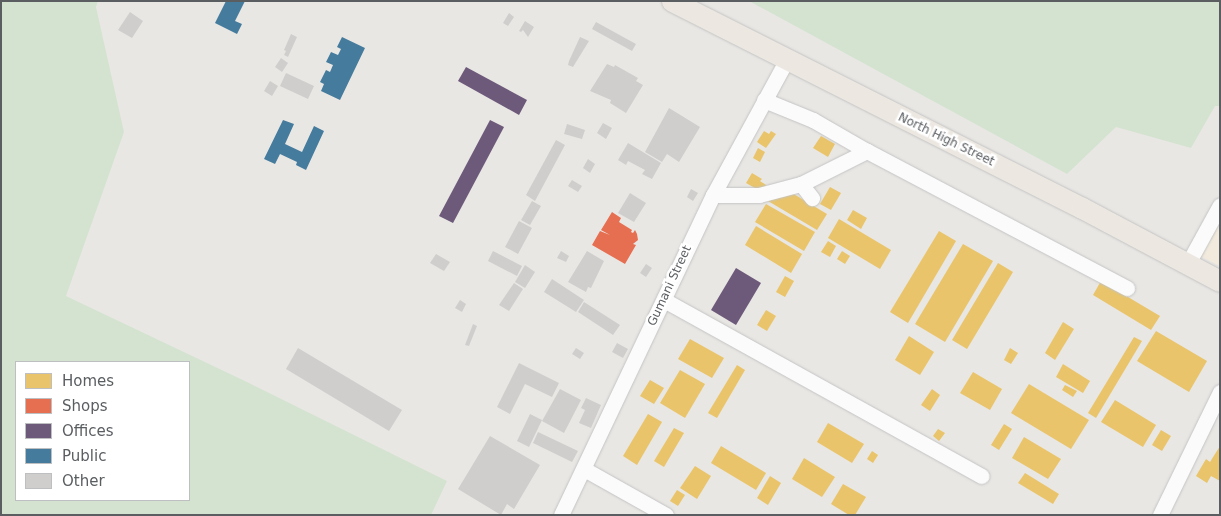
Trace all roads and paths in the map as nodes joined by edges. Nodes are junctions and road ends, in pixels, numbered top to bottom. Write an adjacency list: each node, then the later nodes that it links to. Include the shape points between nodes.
1 (672, 1): 2 (highway, North High Street)
2 (786, 61): 3 (street, Gumani Street); 9 (highway, North High Street, via 1082,208)
3 (764, 100): 4 (street, via 813,120); 6 (street, Gumani Street)
4 (867, 151): 5 (street); 11 (street)
5 (801, 184): 6 (street, via 759,195); 7 (street)
6 (713, 195): 12 (street, Gumani Street)
7 (812, 198)
8 (1220, 205): 9 (street)
9 (1187, 265): 10 (highway, North High Street)
10 (1220, 281)
11 (1127, 288)
12 (664, 300): 14 (street, Gumani Street); 15 (street)
13 (1220, 392): 18 (street)
14 (584, 469): 16 (street, Gumani Street); 17 (street)
15 (981, 476)
16 (561, 515)
17 (666, 515)
18 (1160, 515)

